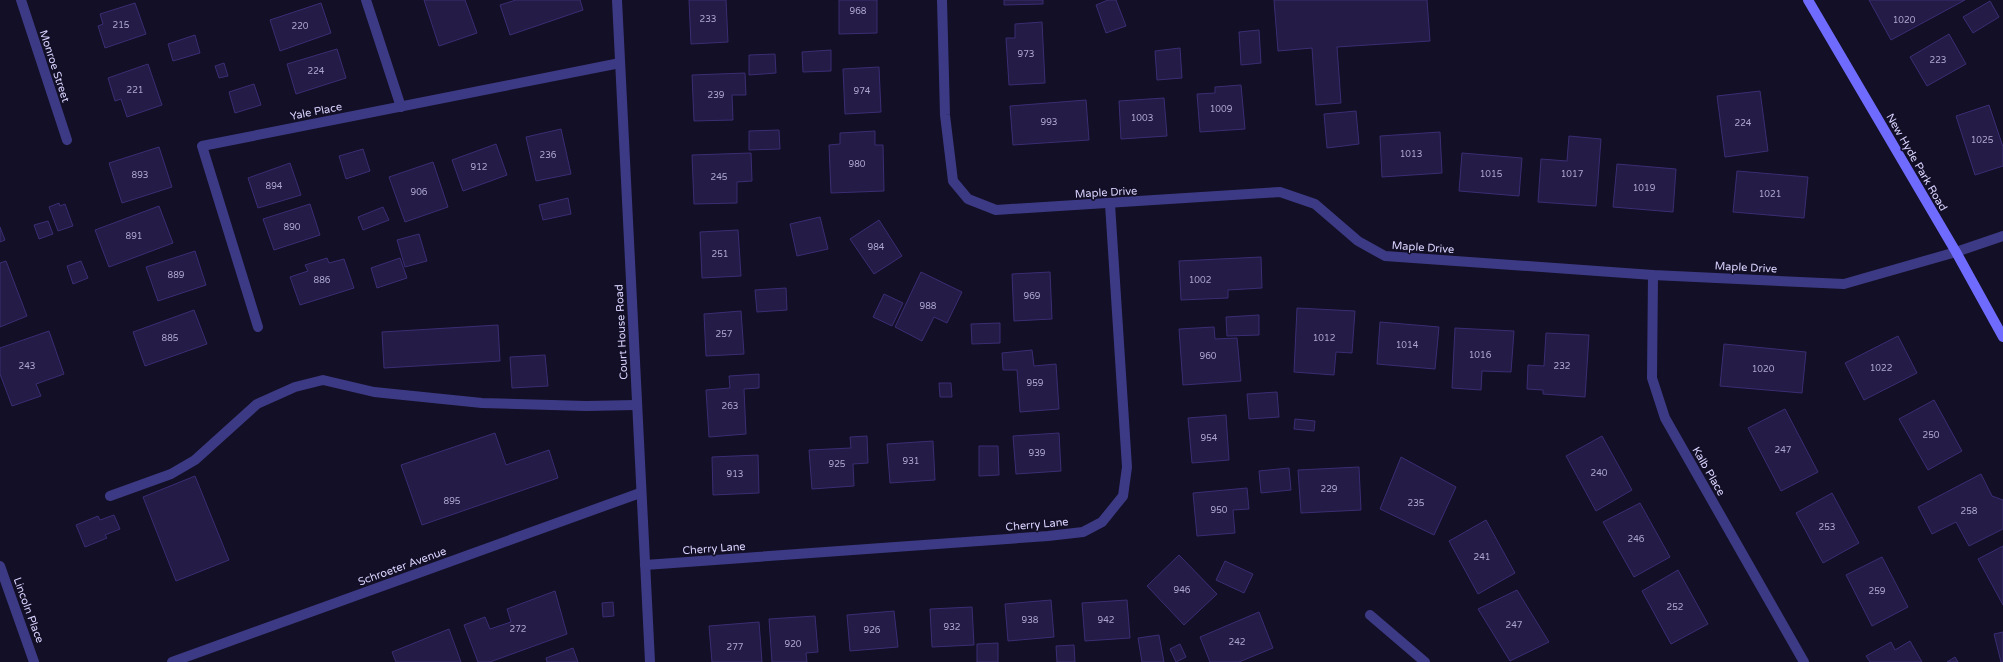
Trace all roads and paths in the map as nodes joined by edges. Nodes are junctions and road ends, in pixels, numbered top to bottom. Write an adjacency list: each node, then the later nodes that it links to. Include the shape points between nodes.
1 (21, 0): 8 (street, Monroe Street)
2 (366, 0): 7 (street)
3 (617, 0): 6 (street, Court House Road)
4 (942, 0): 9 (street, Maple Drive, via 945,115 953,181 968,200 996,210)
5 (1808, 0): 11 (main road, New Hyde Park Road)
6 (620, 63): 7 (street, Yale Place); 15 (street, Court House Road)
7 (401, 107): 13 (street, Yale Place, via 202,146)
8 (67, 140)
9 (1110, 204): 12 (street, Maple Drive, via 1280,192 1316,204 1358,241 1385,256); 18 (street, Cherry Lane, via 1127,467 1123,496 1102,522 1083,532 1048,536)
10 (2003, 236): 11 (street, Maple Drive)
11 (1956, 252): 12 (street, Maple Drive, via 1844,284); 14 (main road, New Hyde Park Road)
12 (1653, 275): 25 (street, Kalb Place, via 1652,378 1665,418)
13 (258, 327)
14 (2003, 337)
15 (636, 405): 16 (street, Court House Road); 17 (street, via 482,403 374,392 323,380 295,387 257,404 195,460 171,474)
16 (640, 493): 18 (street, Court House Road); 22 (street, Schroeter Avenue)
17 (110, 496)
18 (645, 565): 23 (street, Court House Road)
19 (0, 566): 21 (street, Lincoln Place)
20 (1370, 615): 24 (street)
21 (34, 662)
22 (172, 662)
23 (650, 662)
24 (1425, 662)
25 (1804, 662)

